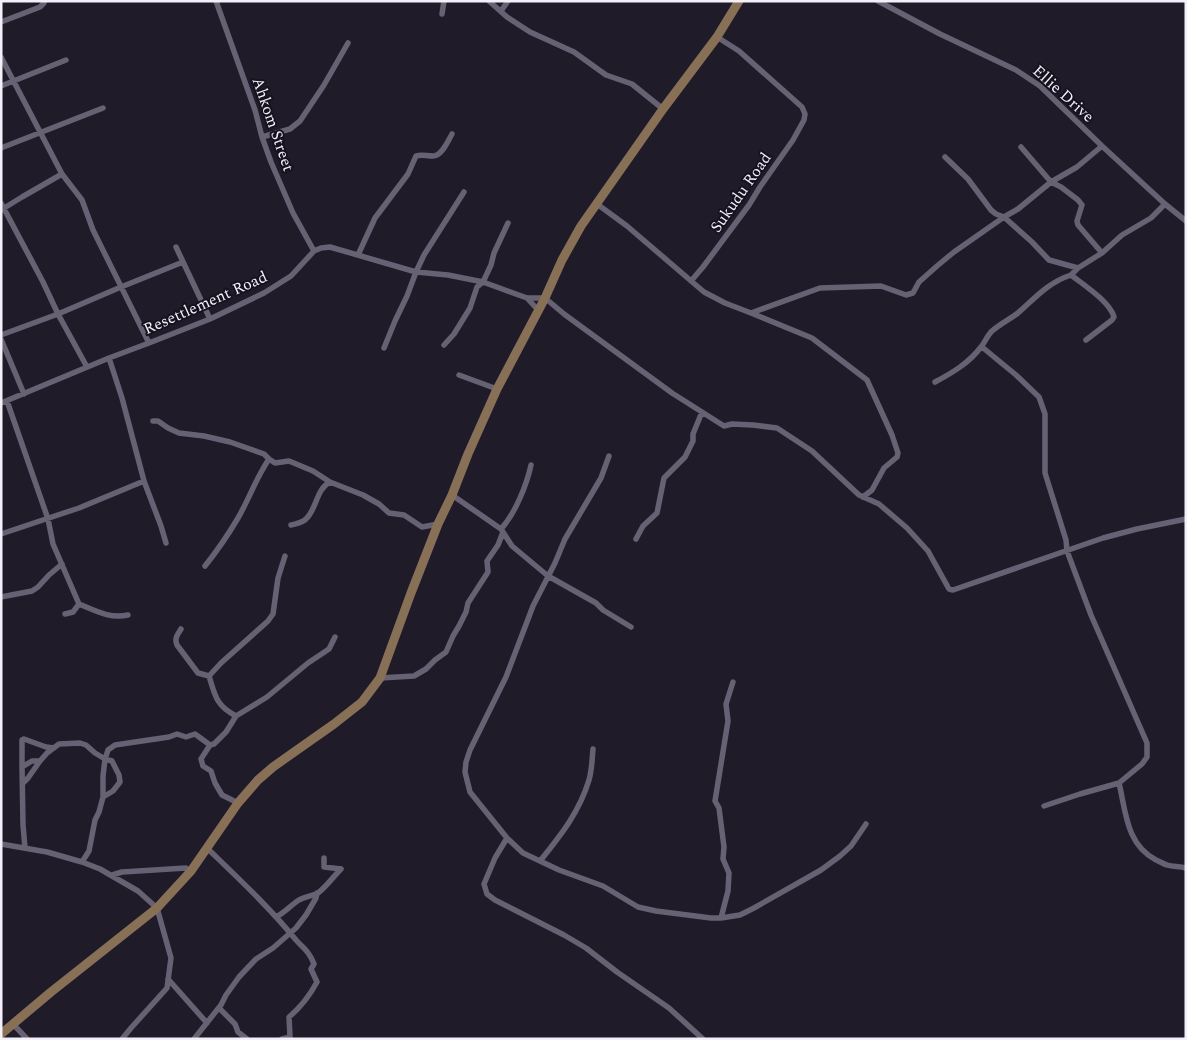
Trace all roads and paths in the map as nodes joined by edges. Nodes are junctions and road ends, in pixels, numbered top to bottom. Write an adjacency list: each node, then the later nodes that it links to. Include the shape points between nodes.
1 (44, 1): 10 (street, via 40,7)
2 (216, 1): 21 (street, Ahkom Street)
3 (444, 1): 9 (street)
4 (489, 1): 8 (street)
5 (508, 1): 8 (street)
6 (739, 1): 11 (main road)
7 (878, 1): 23 (street, Ellie Drive, via 1028,77)
8 (501, 11): 18 (street, via 530,32 574,52 606,75 632,84)
9 (442, 14)
10 (1, 22)
11 (717, 37): 18 (main road); 43 (street, Sukudu Road, via 745,56 806,114 793,140 749,205)
12 (348, 43): 21 (street, via 300,121 290,129)
13 (1, 57): 15 (street)
14 (66, 60): 15 (street)
15 (14, 81): 16 (street); 19 (street)
16 (1, 86)
17 (103, 108): 19 (street)
18 (663, 109): 29 (main road)
19 (41, 133): 24 (street); 26 (street)
20 (452, 134): 38 (street, via 439,155 416,156 408,174 375,218)
21 (262, 137): 36 (street, Ahkom Street, via 282,189)
22 (1021, 146): 27 (street)
23 (1102, 146): 27 (street, via 1077,167); 30 (street, Ellie Drive)
24 (1, 148)
25 (945, 157): 32 (street, via 968,179 991,210)
26 (62, 174): 31 (street); 45 (street, via 82,200)
27 (1051, 182): 32 (street); 37 (street, via 1082,205 1078,224)
28 (464, 192): 41 (street)
29 (597, 204): 43 (street); 47 (main road, via 562,260)
30 (1165, 204): 33 (street, Ellie Drive); 37 (street, via 1152,218)
31 (2, 207): 50 (street)
32 (1004, 217): 40 (street, via 1049,260); 49 (street, via 954,252 906,295 881,286 820,288)
33 (1186, 221)
34 (508, 223): 44 (street)
35 (176, 247): 39 (street)
36 (314, 251): 38 (street, via 330,248); 51 (street, Resettlement Road, via 290,276 264,293)
37 (1102, 253): 40 (street)
38 (358, 255): 41 (street)
39 (183, 262): 45 (street); 51 (street)
40 (1078, 268): 42 (street)
41 (416, 272): 44 (street); 57 (street)
42 (1072, 275): 53 (street, via 1113,312 1112,320); 56 (street, via 1061,278 1042,291 993,331)
43 (691, 280): 49 (street, via 704,292)
44 (483, 282): 46 (street); 55 (street, via 477,287 470,308 454,334)
45 (121, 287): 50 (street); 54 (street)
46 (527, 298): 47 (street); 48 (street)
47 (545, 298): 48 (main road); 65 (street)
48 (538, 310): 62 (main road)
49 (751, 313): 73 (street, via 812,338 867,380 898,453 884,468 872,490)
50 (58, 314): 52 (street); 59 (street)
51 (210, 319): 54 (street, Resettlement Road)
52 (1, 337): 63 (street)
53 (1086, 340)
54 (149, 344): 58 (street, Resettlement Road)
55 (444, 345)
56 (982, 347): 61 (street, via 960,368); 82 (street, via 1041,401 1045,414 1045,473)
57 (384, 348)
58 (109, 358): 59 (street, Resettlement Road); 70 (street)
59 (87, 367): 63 (street, Resettlement Road)
60 (459, 375): 62 (street)
61 (935, 382)
62 (497, 389): 72 (main road)
63 (24, 394): 64 (street, Resettlement Road)
64 (4, 402): 74 (street)
65 (702, 412): 73 (street, via 724,426 776,428 812,451); 80 (street, via 685,457 664,478 657,513 643,526)
66 (153, 421): 68 (street, via 179,433 239,445 264,454)
67 (609, 456): 86 (street, via 601,478 565,539)
68 (269, 460): 71 (street, via 274,463 289,461); 85 (street, via 238,518)
69 (531, 465): 78 (street, via 514,511)
70 (144, 481): 74 (street); 81 (street)
71 (330, 482): 76 (street, via 363,495 389,513 404,515 422,527); 77 (street, via 324,485 306,519)
72 (452, 495): 76 (main road); 78 (street)
73 (862, 497): 82 (street, via 879,504 907,528 928,551 949,589)
74 (48, 519): 79 (street); 84 (street, via 53,544)
75 (1186, 519): 82 (street, via 1103,538)
76 (438, 524): 95 (main road)
77 (291, 525)
78 (502, 530): 86 (street, via 512,546); 95 (street, via 498,545 487,561 488,572 468,604 446,652 414,676)
79 (1, 534)
80 (636, 539)
81 (166, 543)
82 (1067, 551): 105 (street, via 1147,743 1147,757)
83 (286, 556): 94 (street, via 278,578 273,614)
84 (62, 564): 87 (street, via 32,591); 88 (street)
85 (204, 566)
86 (548, 576): 91 (street); 110 (street, via 466,762 470,792)
87 (1, 597)
88 (79, 604): 89 (street, via 73,612); 90 (street, via 112,617)
89 (65, 614)
90 (128, 615)
91 (631, 627)
92 (181, 629): 94 (street, via 176,637 177,645 198,673)
93 (334, 637): 97 (street, via 330,648 267,697)
94 (210, 676): 97 (street, via 216,697 225,711)
95 (380, 678): 107 (main road, via 362,702 273,767)
96 (733, 682): 123 (street, via 726,704 728,721 715,800 724,847 722,859 729,873)
97 (236, 716): 98 (street, via 226,732)
98 (210, 745): 101 (street, via 195,734 177,734 115,744); 107 (street, via 201,759 203,766 211,770 222,795)
99 (54, 748): 101 (street, via 59,744 80,743); 102 (street); 103 (street, via 22,740)
100 (593, 749): 115 (street, via 588,781 574,814)
101 (105, 759): 106 (street); 106 (street, via 112,761 120,782)
102 (40, 760): 103 (street); 104 (street)
103 (22, 767): 104 (street)
104 (23, 783): 112 (street)
105 (1119, 783): 108 (street); 117 (street, via 1137,845 1166,865)
106 (103, 796): 116 (street, via 89,851)
107 (238, 803): 113 (main road)
108 (1044, 806)
109 (866, 824): 123 (street, via 852,846 821,870 740,915)
110 (507, 838): 115 (street, via 523,853); 135 (street, via 484,884 487,894 586,948 669,1008)
111 (1, 844): 112 (street)
112 (25, 848): 116 (street)
113 (207, 848): 118 (main road); 122 (street)
114 (324, 858): 120 (street, via 324,867 341,869)
115 (540, 861): 123 (street, via 603,886 638,907)
116 (82, 862): 119 (street)
117 (1186, 868)
118 (191, 871): 119 (street, via 186,868 155,869); 121 (main road)
119 (112, 875): 121 (street)
120 (317, 893): 122 (street, via 300,899); 124 (street, via 306,915)
121 (157, 908): 125 (street, via 171,958); 128 (main road)
122 (276, 917): 124 (street)
123 (721, 918)
124 (291, 932): 126 (street, via 256,959 226,994); 134 (street, via 310,954 314,964 311,969 317,982 311,994 289,1017 290,1037)
125 (168, 979): 127 (street); 131 (street, via 167,988)
126 (219, 1008): 127 (street); 133 (street)
127 (207, 1023): 132 (street)
128 (13, 1024): 129 (main road); 130 (street)
129 (1, 1034)
130 (27, 1039)
131 (122, 1039)
132 (194, 1039)
133 (247, 1039)
134 (282, 1039)
135 (703, 1039)

